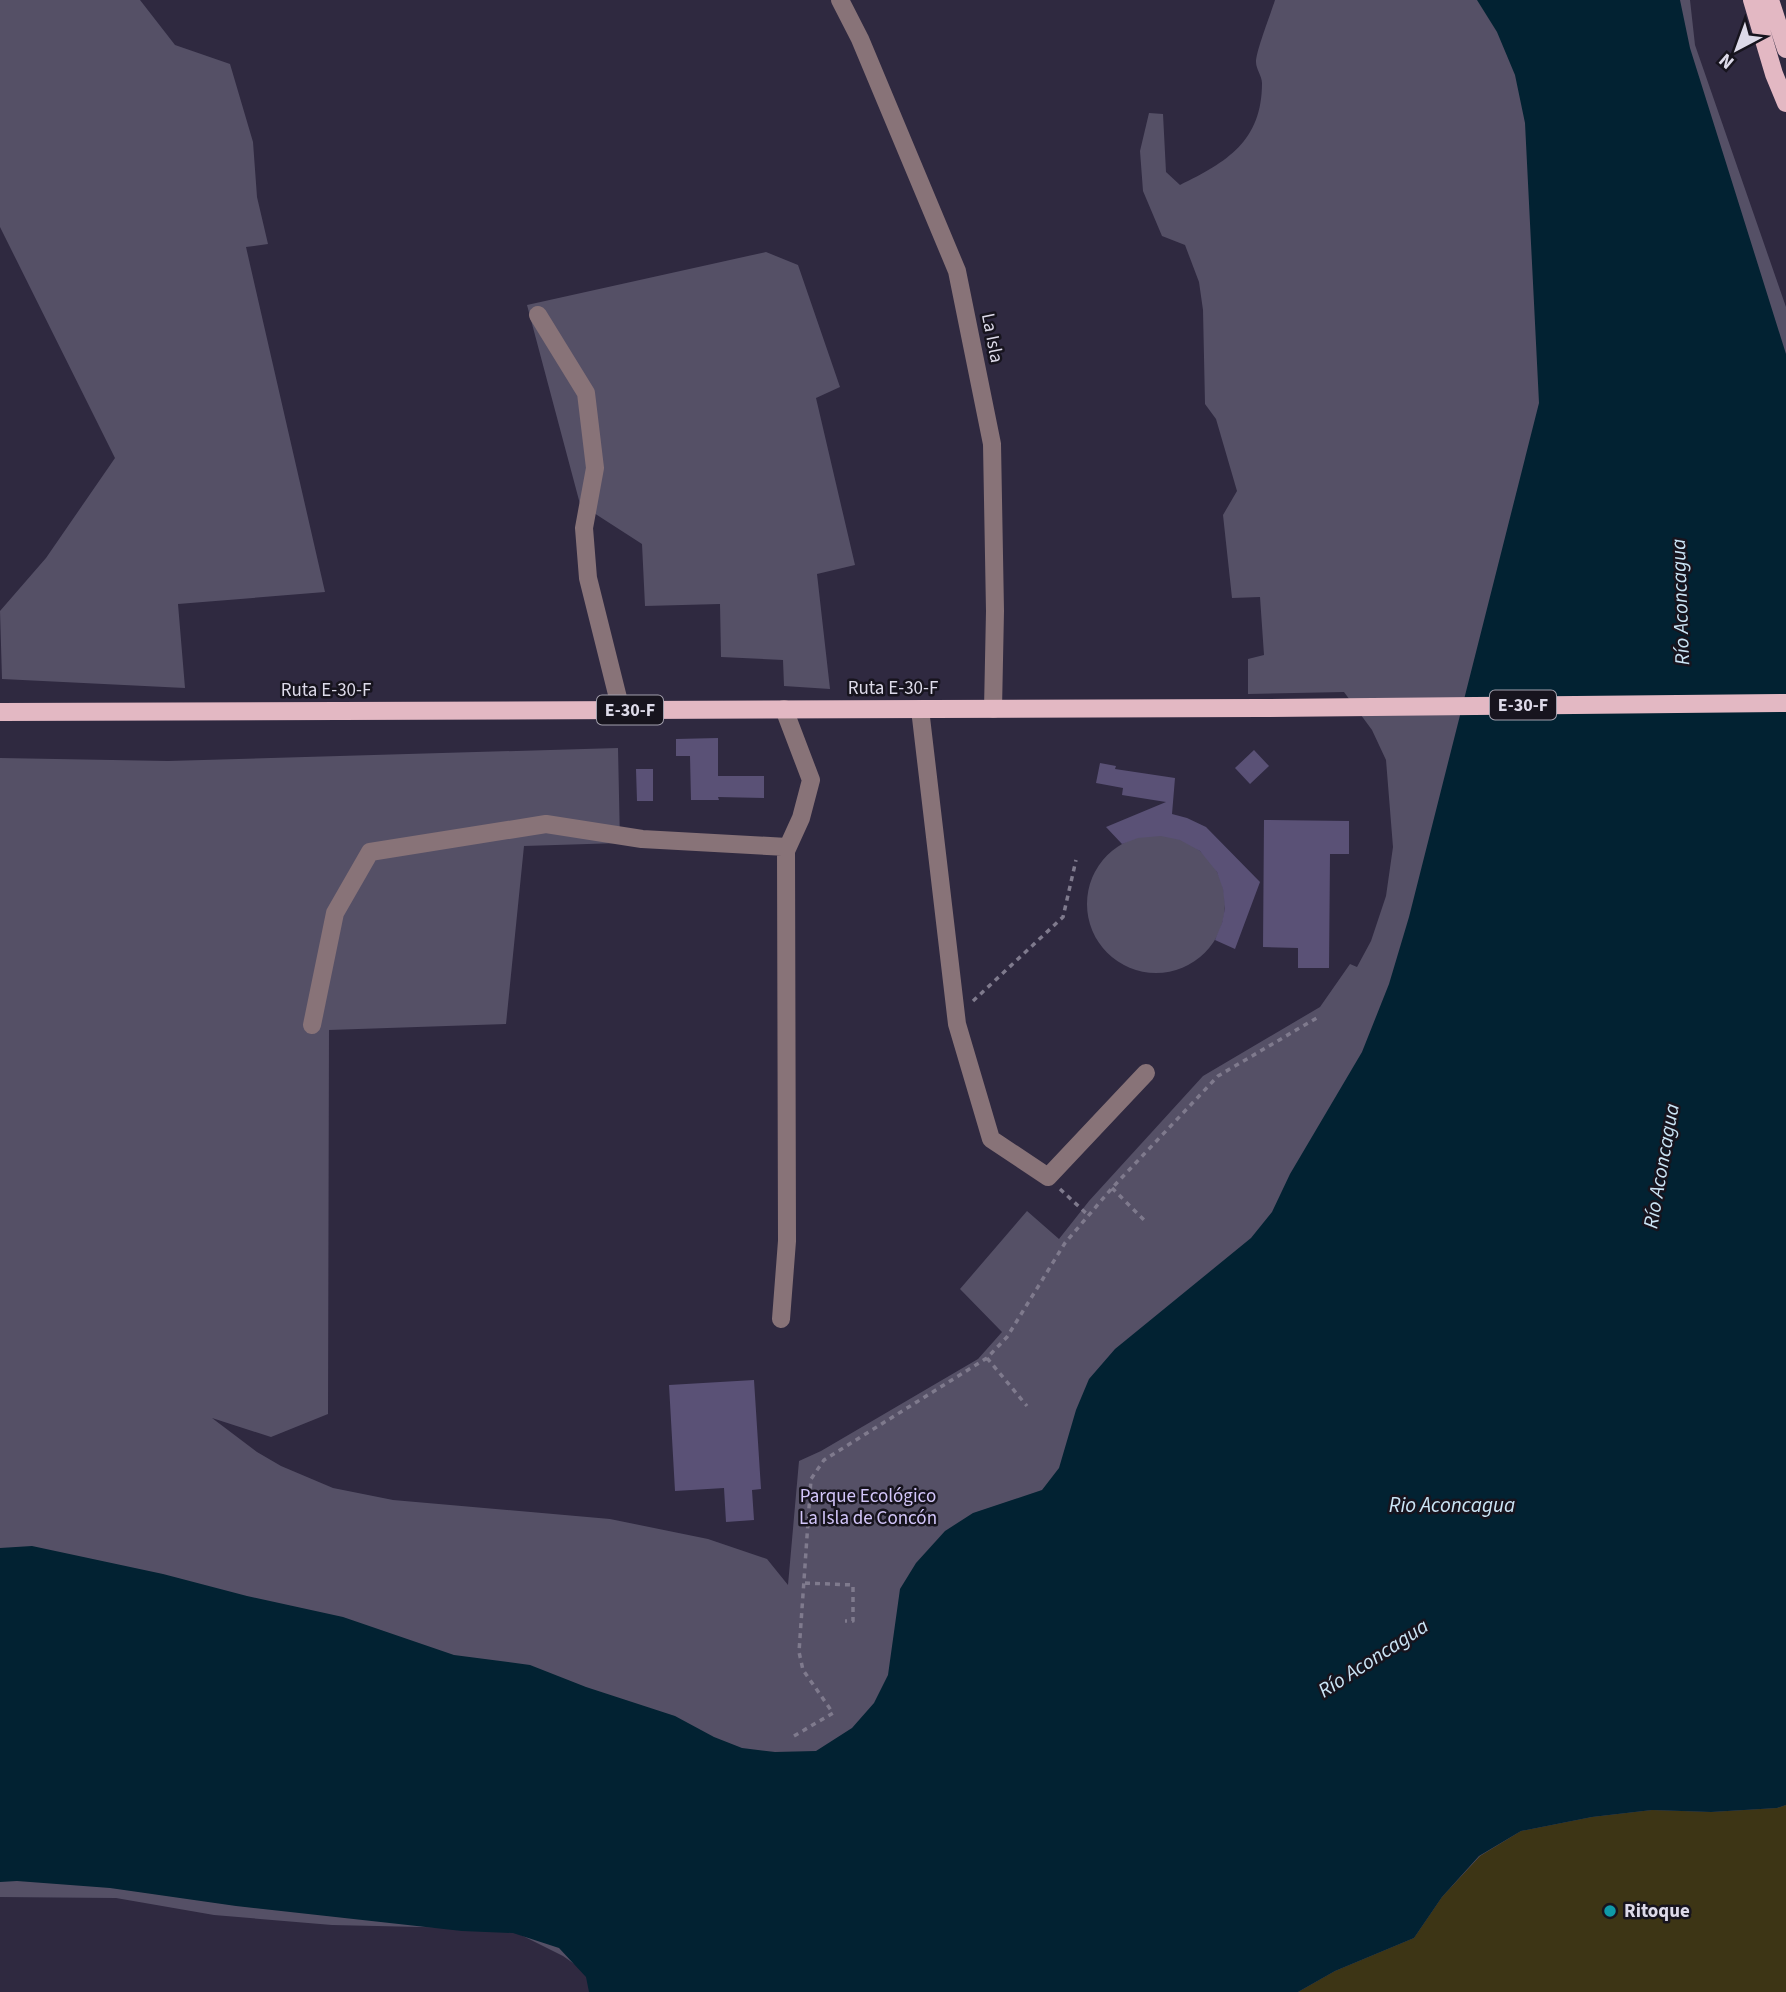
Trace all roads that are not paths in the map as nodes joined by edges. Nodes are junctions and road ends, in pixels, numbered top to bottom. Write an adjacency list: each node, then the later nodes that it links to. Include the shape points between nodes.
1 (840, 0): 10 (street, La Isla, via 957,271 992,444)
2 (1752, 0): 5 (main road)
3 (1770, 0): 4 (main road)
4 (1786, 49)
5 (1786, 103)
6 (538, 314): 11 (street, via 586,393 595,468 584,528 588,579)
7 (1786, 703): 10 (main road, Ruta E-30-F / E-30-F)
8 (784, 709): 9 (main road, Ruta E-30-F / E-30-F); 11 (main road, Ruta E-30-F / E-30-F); 13 (street, via 811,780)
9 (920, 709): 10 (main road, Ruta E-30-F / E-30-F); 15 (street, via 956,1017 991,1139 1048,1177)
10 (993, 709)
11 (621, 710): 12 (main road, Ruta E-30-F / E-30-F)
12 (0, 712)
13 (787, 847): 14 (street, via 642,839 546,824 370,852 335,913); 16 (street, via 787,1241)
14 (312, 1025)
15 (1146, 1073)
16 (781, 1319)

